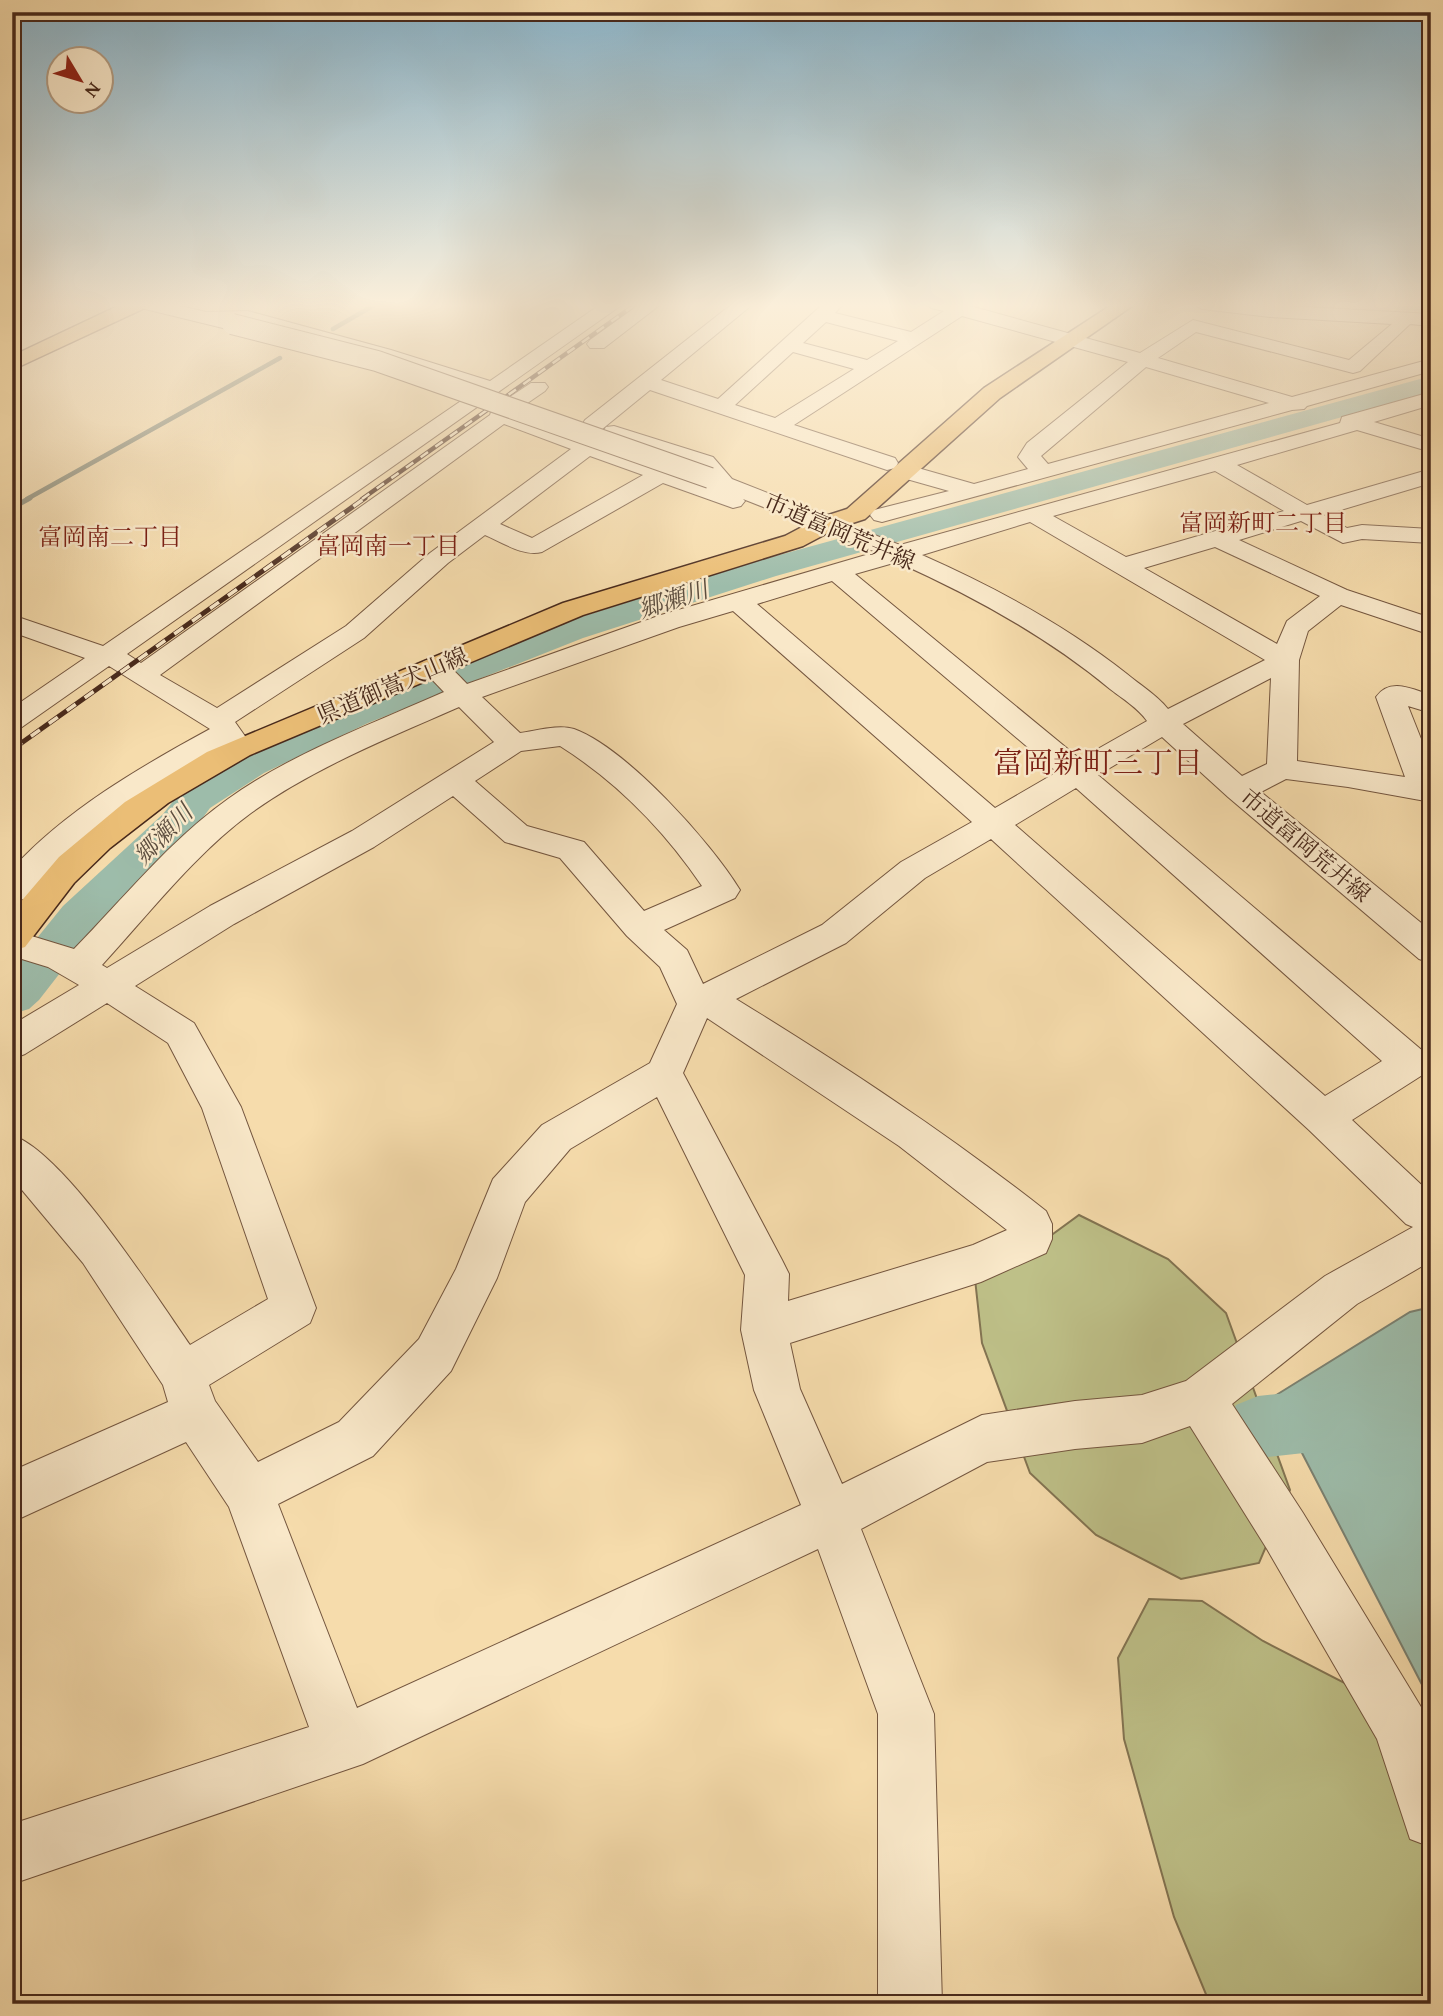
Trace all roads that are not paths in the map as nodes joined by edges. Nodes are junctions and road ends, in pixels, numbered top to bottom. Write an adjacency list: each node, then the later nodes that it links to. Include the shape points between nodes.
1 (455, 398): 13 (street)
2 (478, 398): 13 (street)
3 (488, 398): 27 (street, 市道富岡荒井線, bridge)
4 (630, 398): 20 (street)
5 (694, 398): 15 (street)
6 (730, 398): 15 (street)
7 (821, 398): 19 (street)
8 (986, 398): 23 (main road, 県道御嵩犬山線)
9 (1096, 398): 24 (street, via 1035,448 1029,457)
10 (1284, 398): 14 (street)
11 (1315, 398): 14 (street)
12 (521, 399): 17 (street, via 499,414); 20 (street)
13 (471, 403): 44 (street)
14 (1294, 404): 18 (street); 24 (street)
15 (720, 407): 19 (street)
16 (1429, 407): 18 (street)
17 (502, 416): 20 (street); 47 (street)
18 (1356, 423): 21 (street); 22 (street)
19 (776, 427): 23 (street)
20 (590, 437): 25 (street); 27 (street, via 705,462); 52 (street)
21 (1431, 446)
22 (1218, 463): 30 (street); 31 (street)
23 (895, 467): 28 (street); 33 (main road, 県道御嵩犬山線)
24 (1044, 472): 28 (street)
25 (660, 475): 29 (street, via 731,501); 34 (street, via 533,547)
26 (1431, 476): 30 (street)
27 (717, 480): 29 (street, 市道富岡荒井線)
28 (974, 491): 32 (street)
29 (766, 499): 33 (street, 市道富岡荒井線)
30 (1300, 513): 35 (street, via 1343,536 1362,532); 36 (street)
31 (1033, 514): 37 (street); 38 (street)
32 (882, 515)
33 (839, 528): 37 (street, 市道富岡荒井線); 46 (main road, 県道御嵩犬山線, via 573,609)
34 (492, 529)
35 (1431, 536)
36 (1218, 539): 38 (street); 40 (street)
37 (897, 554): 39 (street); 51 (street, 市道富岡荒井線, via 1050,631 1144,702)
38 (1123, 566): 45 (street)
39 (838, 573): 41 (street); 55 (street)
40 (1338, 596): 43 (street); 45 (street, via 1296,627)
41 (739, 602): 48 (street, via 670,621); 59 (street)
42 (12, 623): 44 (street)
43 (1431, 627)
44 (110, 655): 47 (street); 50 (street)
45 (1285, 660): 51 (street); 54 (street)
46 (434, 667): 48 (street); 52 (main road, 県道御嵩犬山線)
47 (141, 676): 52 (street)
48 (462, 695): 53 (street); 64 (street, via 305,767 239,806 196,842)
49 (1431, 704): 58 (street, via 1397,693 1390,697)
50 (12, 721)
51 (1165, 724): 55 (street); 57 (street, 市道富岡荒井線)
52 (228, 733): 60 (street, via 171,762 71,834); 62 (main road, 県道御嵩犬山線, via 203,766 79,857)
53 (513, 743): 56 (street); 61 (street, via 565,736 607,762 686,838 723,890)
54 (1282, 769): 57 (street); 58 (street)
55 (1077, 773): 59 (street); 68 (street, via 1410,1063)
56 (455, 781): 61 (street, via 516,834 572,850); 64 (street, via 363,839 222,915)
57 (1239, 790): 63 (street, 市道富岡荒井線)
58 (1428, 791)
59 (993, 823): 65 (street, via 913,870 834,934); 68 (street)
60 (12, 891)
61 (639, 927): 65 (street, via 674,959)
62 (12, 940): 64 (street)
63 (1431, 950)
64 (83, 970): 66 (street); 73 (street, via 181,1033 222,1107 294,1308)
65 (700, 1001): 67 (street); 72 (street, via 822,1071 955,1162 1031,1224 1031,1239 981,1262)
66 (12, 1044)
67 (664, 1073): 72 (street, via 767,1275); 75 (street, via 556,1137 508,1192 475,1278 435,1355 356,1439)
68 (1323, 1118): 70 (street, via 1421,1211)
69 (12, 1152): 73 (street, via 38,1176 98,1249)
70 (1431, 1207)
71 (1431, 1240): 74 (street, via 1342,1290)
72 (764, 1330): 77 (street, via 776,1390)
73 (189, 1394): 75 (street); 76 (street)
74 (1199, 1400): 77 (street, via 1142,1419 982,1439); 79 (street, via 1256,1485 1401,1727)
75 (249, 1492): 78 (street)
76 (12, 1497)
77 (831, 1517): 78 (street); 81 (street, via 906,1714)
78 (343, 1744): 80 (street)
79 (1431, 1818)
80 (12, 1854)
81 (910, 2004)

